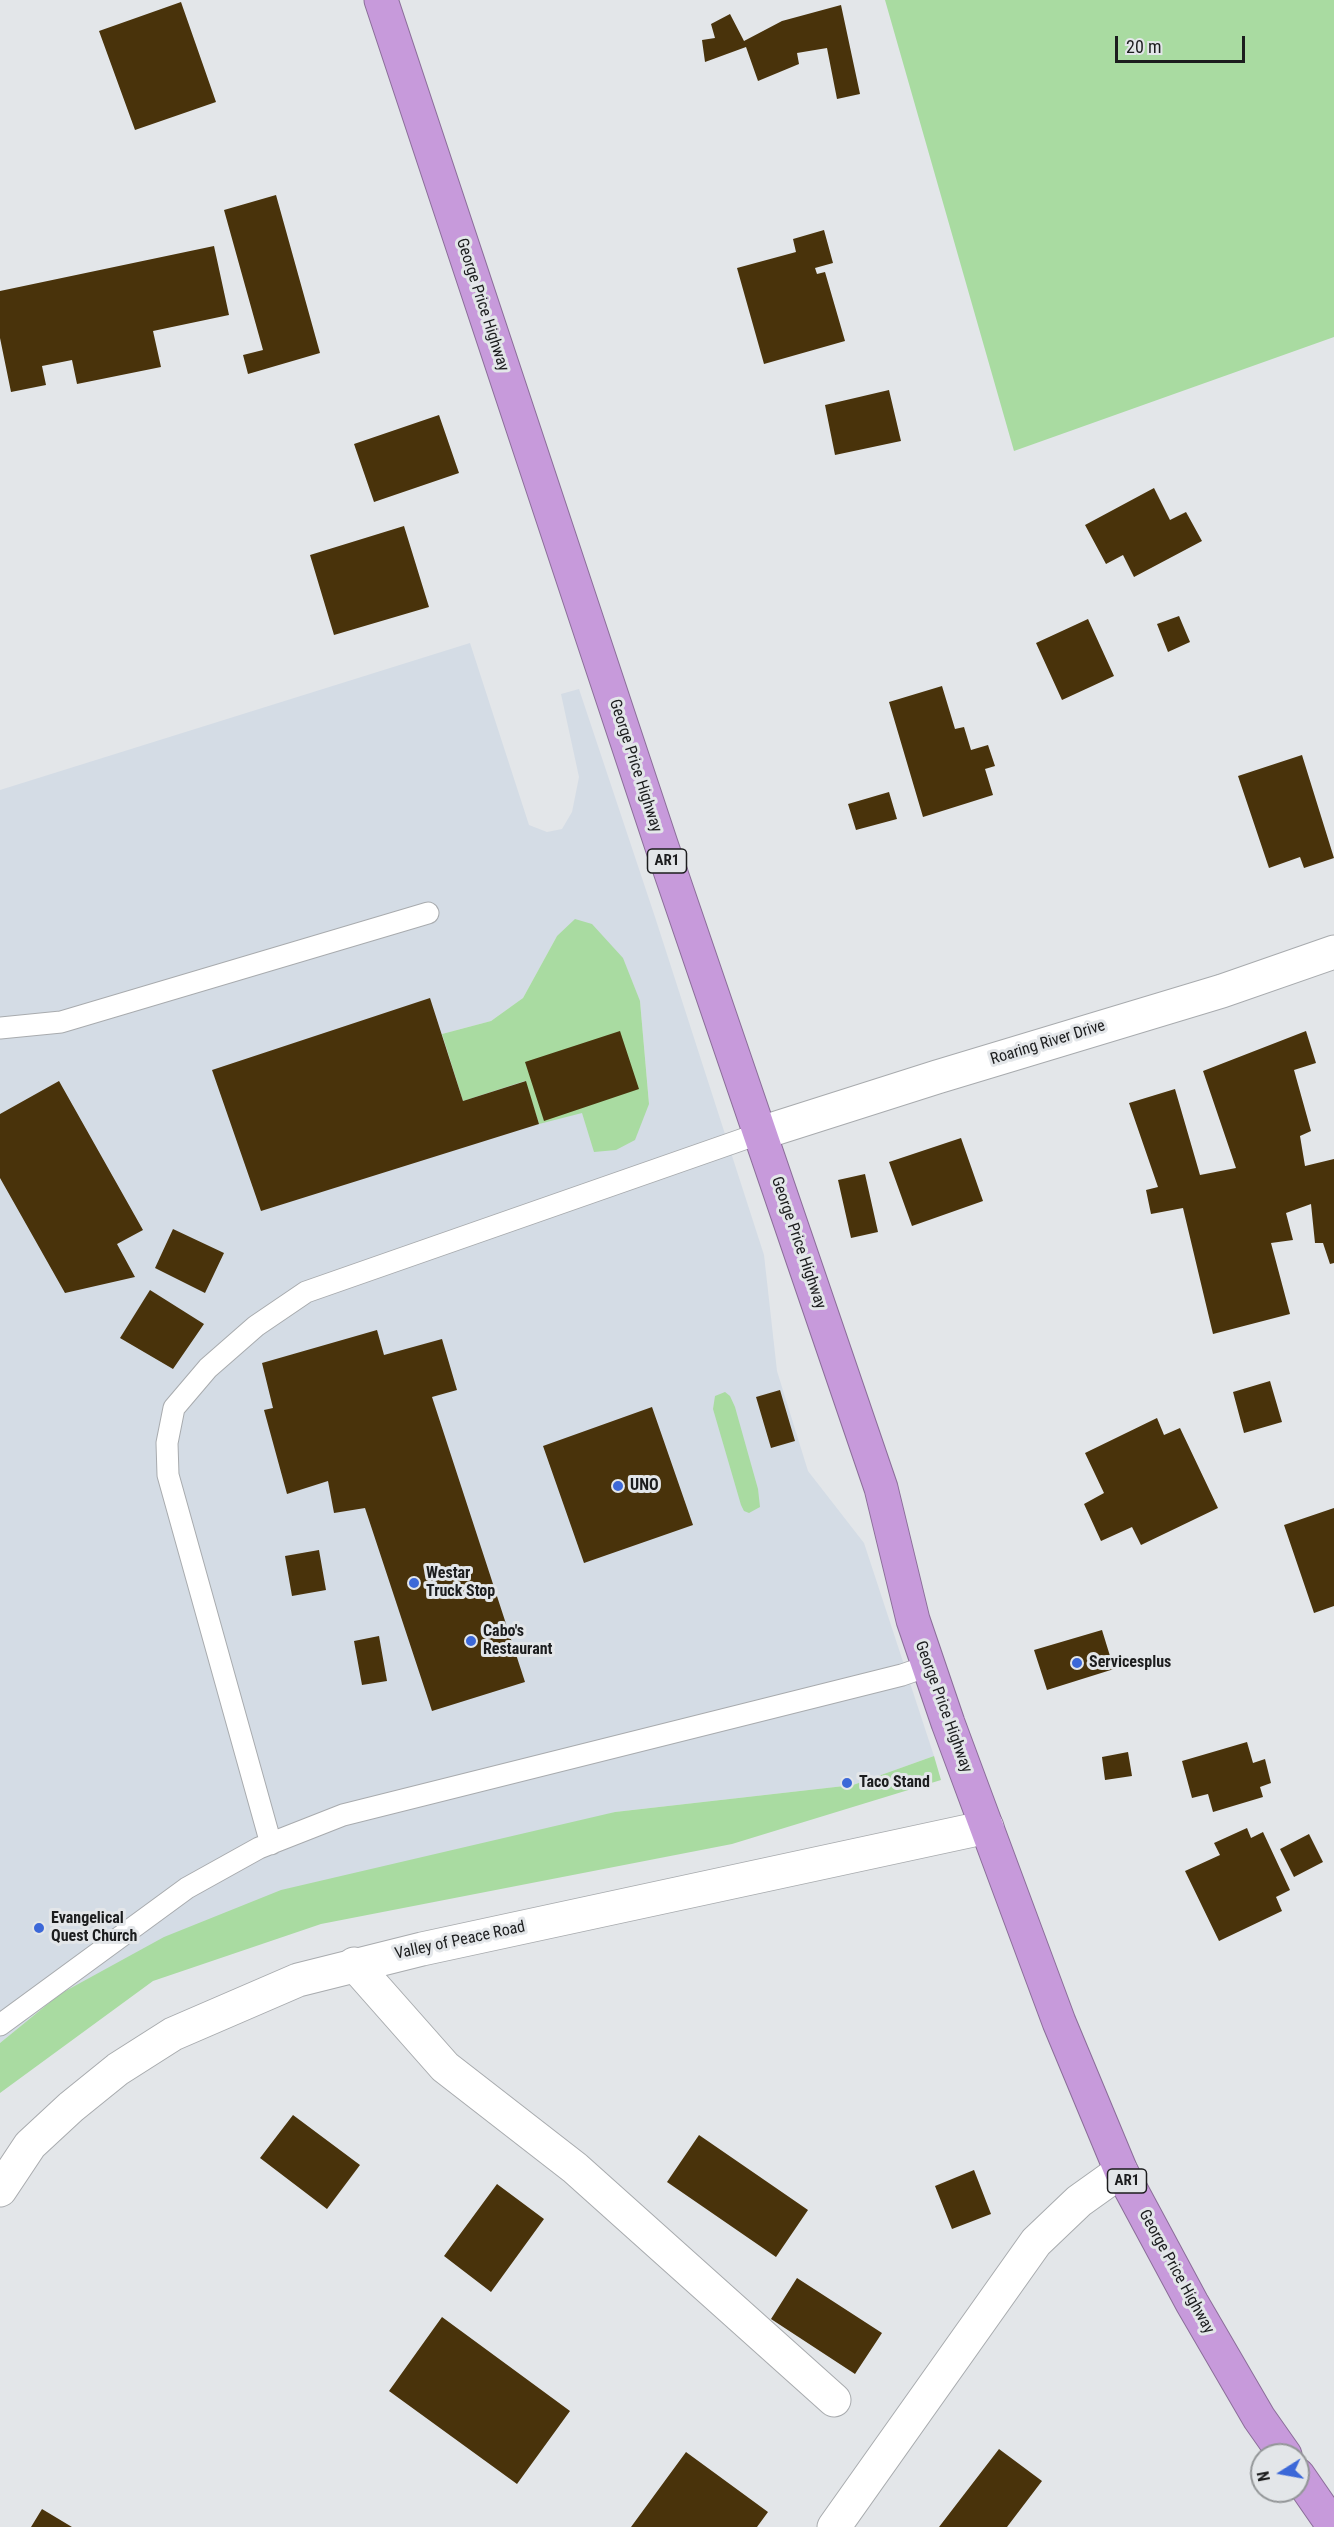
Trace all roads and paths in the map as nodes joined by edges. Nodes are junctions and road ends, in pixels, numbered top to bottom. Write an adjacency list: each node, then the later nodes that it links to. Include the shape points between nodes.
1 (381, 0): 5 (highway, George Price Highway / AR1)
2 (428, 913): 4 (lane, via 61,1022)
3 (1334, 952): 5 (street, Roaring River Drive, via 1222,991)
4 (0, 1028)
5 (761, 1133): 6 (highway, George Price Highway / AR1, via 881,1488); 8 (lane, via 306,1292 248,1333 208,1368 174,1408 167,1443 168,1474)
6 (928, 1666): 7 (highway, George Price Highway / AR1); 8 (lane, via 343,1815)
7 (987, 1827): 9 (street, Valley of Peace Road); 11 (highway, George Price Highway / AR1, via 1059,2022)
8 (271, 1844): 10 (lane, via 187,1888)
9 (354, 1964): 12 (street, Valley of Peace Road, via 298,1980 234,2006 154,2046 118,2069 30,2145); 13 (street, via 445,2067 575,2168)
10 (0, 2025)
11 (1121, 2171): 14 (highway, George Price Highway / AR1, via 1192,2303); 16 (street, via 1079,2201 1036,2242)
12 (0, 2190)
13 (834, 2400)
14 (1277, 2443)
15 (1310, 2492): 17 (highway)
16 (834, 2527)
17 (1334, 2527)

